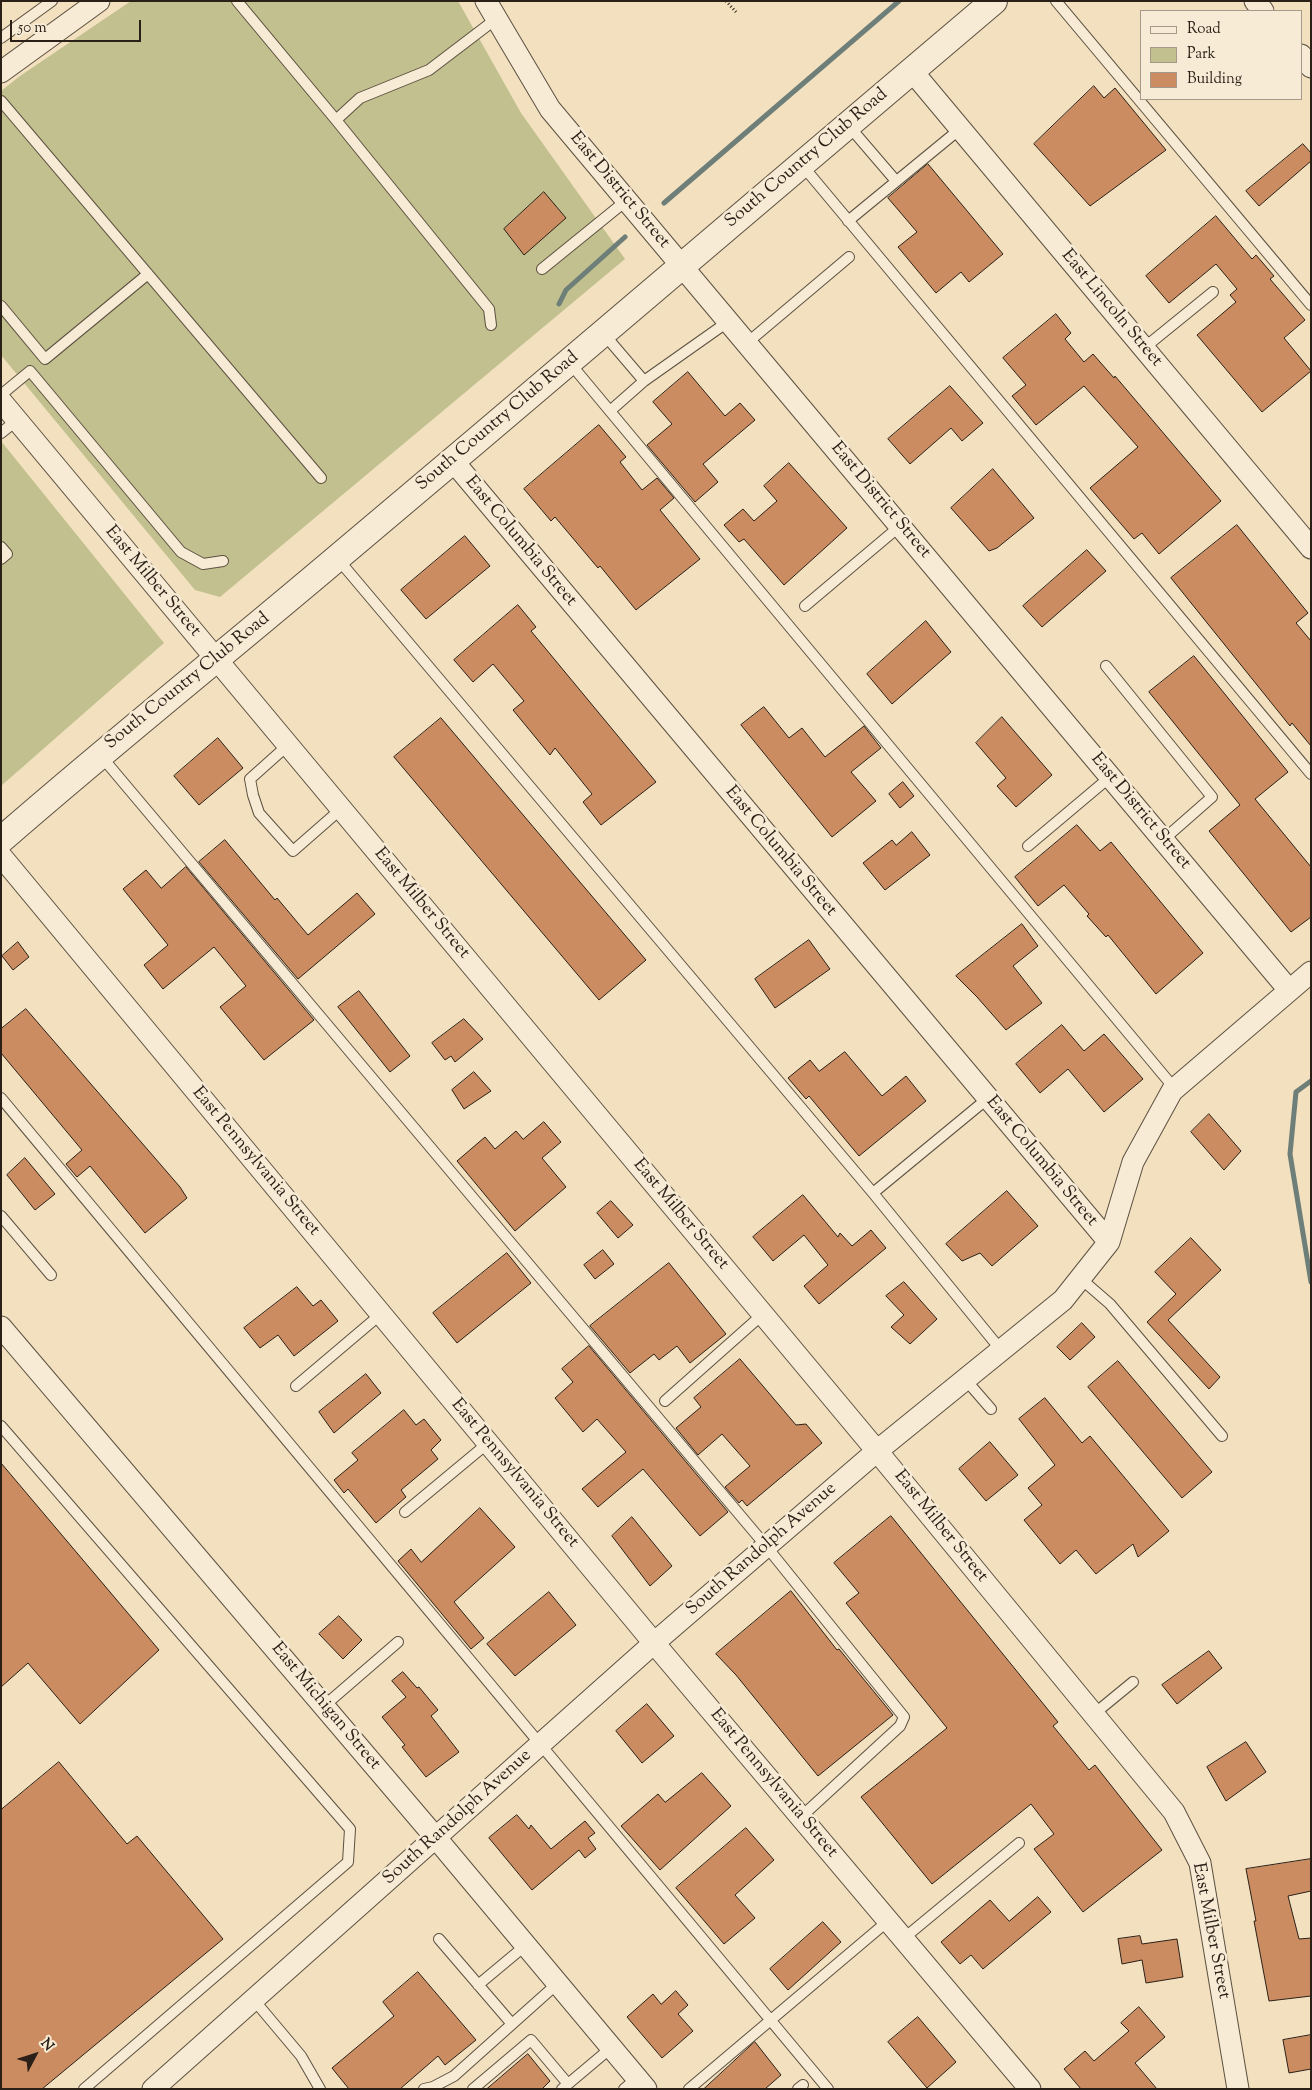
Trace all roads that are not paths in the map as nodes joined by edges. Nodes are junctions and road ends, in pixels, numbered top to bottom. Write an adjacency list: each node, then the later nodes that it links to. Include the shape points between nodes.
1 (52, 1): 7 (lane)
2 (99, 1): 11 (street)
3 (238, 1): 13 (lane)
4 (994, 1): 10 (street, South Country Club Road)
5 (1056, 1): 25 (lane)
6 (491, 10): 13 (lane, via 429,70 360,98); 18 (street, East District Street, via 550,108)
7 (1, 38)
8 (1302, 57): 9 (street)
9 (1311, 67)
10 (912, 71): 14 (street, South Country Club Road); 15 (street, East Lincoln Street)
11 (1, 72)
12 (1, 101): 23 (lane)
13 (336, 120): 28 (lane, via 489,309)
14 (848, 125): 16 (street, South Country Club Road); 17 (lane)
15 (960, 129): 17 (lane); 31 (street, East Lincoln Street)
16 (801, 164): 19 (lane); 21 (street, South Country Club Road)
17 (896, 181): 19 (lane)
18 (627, 200): 21 (street, East District Street); 22 (lane)
19 (848, 221): 51 (lane)
20 (849, 257): 30 (lane)
21 (682, 265): 27 (street, East District Street); 29 (street, South Country Club Road)
22 (542, 270)
23 (148, 274): 26 (lane, via 45,358); 39 (lane)
24 (1212, 292): 31 (lane)
25 (1311, 305)
26 (1, 306)
27 (729, 321): 30 (street, East District Street); 33 (lane)
28 (491, 325)
29 (602, 333): 32 (street, South Country Club Road); 33 (lane)
30 (747, 343): 40 (street, East District Street)
31 (1144, 348): 42 (street, East Lincoln Street)
32 (569, 362): 36 (lane); 38 (street, South Country Club Road)
33 (644, 381): 36 (lane)
34 (1, 395): 45 (lane, via 30,372 181,552 203,564)
35 (1, 401): 37 (street, East Milber Street)
36 (610, 411): 60 (lane)
37 (9, 426): 47 (street, East Milber Street)
38 (452, 461): 43 (street, South Country Club Road); 62 (street, East Columbia Street)
39 (320, 478)
40 (900, 526): 46 (lane); 52 (street, East District Street)
41 (1, 547): 44 (lane, via 7,554)
42 (1311, 548)
43 (337, 558): 47 (street, South Country Club Road); 63 (lane)
44 (1, 560)
45 (223, 561)
46 (805, 606)
47 (217, 660): 49 (street, East Milber Street); 50 (street, South Country Club Road)
48 (1106, 666): 55 (lane, via 1212,797)
49 (288, 745): 53 (street, East Milber Street); 53 (lane, via 250,779 259,813 293,851)
50 (100, 755): 54 (street, South Country Club Road); 81 (lane)
51 (1311, 774)
52 (1110, 777): 55 (street, East District Street); 56 (lane)
53 (342, 809): 69 (street, East Milber Street)
54 (1, 840)
55 (1163, 840): 59 (street, East District Street)
56 (1028, 846)
57 (1, 856): 68 (street, East Pennsylvania Street)
58 (1311, 972): 59 (street, South Randolph Avenue)
59 (1289, 990): 60 (street, South Randolph Avenue)
60 (1175, 1089): 65 (street, South Randolph Avenue, via 1133,1162)
61 (1, 1098): 87 (lane)
62 (987, 1099): 63 (lane); 65 (street, East Columbia Street)
63 (873, 1193): 71 (lane)
64 (1, 1216): 66 (lane)
65 (1109, 1242): 67 (street, South Randolph Avenue)
66 (50, 1275)
67 (1080, 1278): 71 (street, South Randolph Avenue, via 1063,1300); 77 (lane, via 1110,1304)
68 (381, 1314): 73 (lane); 78 (street, East Pennsylvania Street)
69 (763, 1314): 74 (lane); 79 (street, East Milber Street)
70 (1, 1327): 85 (street, East Michigan Street)
71 (1001, 1350): 72 (street, South Randolph Avenue)
72 (965, 1379): 75 (lane); 79 (street, South Randolph Avenue)
73 (296, 1386)
74 (665, 1401)
75 (991, 1409)
76 (1, 1426): 103 (lane, via 350,1830 348,1862)
77 (1222, 1436)
78 (488, 1442): 80 (lane); 83 (street, East Pennsylvania Street)
79 (877, 1451): 81 (street, South Randolph Avenue); 86 (street, East Milber Street)
80 (405, 1512)
81 (766, 1546): 83 (street, South Randolph Avenue); 88 (lane, via 904,1717 900,1726)
82 (398, 1642): 85 (lane)
83 (654, 1643): 87 (street, South Randolph Avenue); 88 (street, East Pennsylvania Street)
84 (1133, 1682): 86 (lane)
85 (324, 1706): 89 (street, East Michigan Street)
86 (1094, 1714): 111 (street, East Milber Street, via 1174,1812 1200,1863)
87 (542, 1744): 89 (street, South Randolph Avenue); 98 (lane)
88 (801, 1817): 91 (street, East Pennsylvania Street)
89 (436, 1838): 94 (street, East Michigan Street); 97 (street, South Randolph Avenue)
90 (1019, 1843): 92 (lane)
91 (888, 1921): 92 (street, East Pennsylvania Street); 98 (lane)
92 (903, 1938): 110 (street, East Pennsylvania Street)
93 (439, 1939): 96 (lane)
94 (526, 1945): 95 (street, East Michigan Street); 96 (lane)
95 (558, 1983): 99 (lane); 100 (street, East Michigan Street)
96 (478, 1985): 99 (lane)
97 (254, 2000): 104 (street, South Randolph Avenue); 105 (lane, via 301,2056)
98 (771, 2020): 108 (lane); 109 (lane)
99 (512, 2024): 106 (lane, via 454,2076)
100 (612, 2047): 101 (street, East Michigan Street); 102 (lane)
101 (636, 2085)
102 (565, 2086): 107 (lane, via 531,2040)
103 (84, 2089)
104 (153, 2089)
105 (320, 2089)
106 (424, 2089)
107 (473, 2089)
108 (689, 2089)
109 (828, 2089)
110 (1030, 2089)
111 (1238, 2089)

